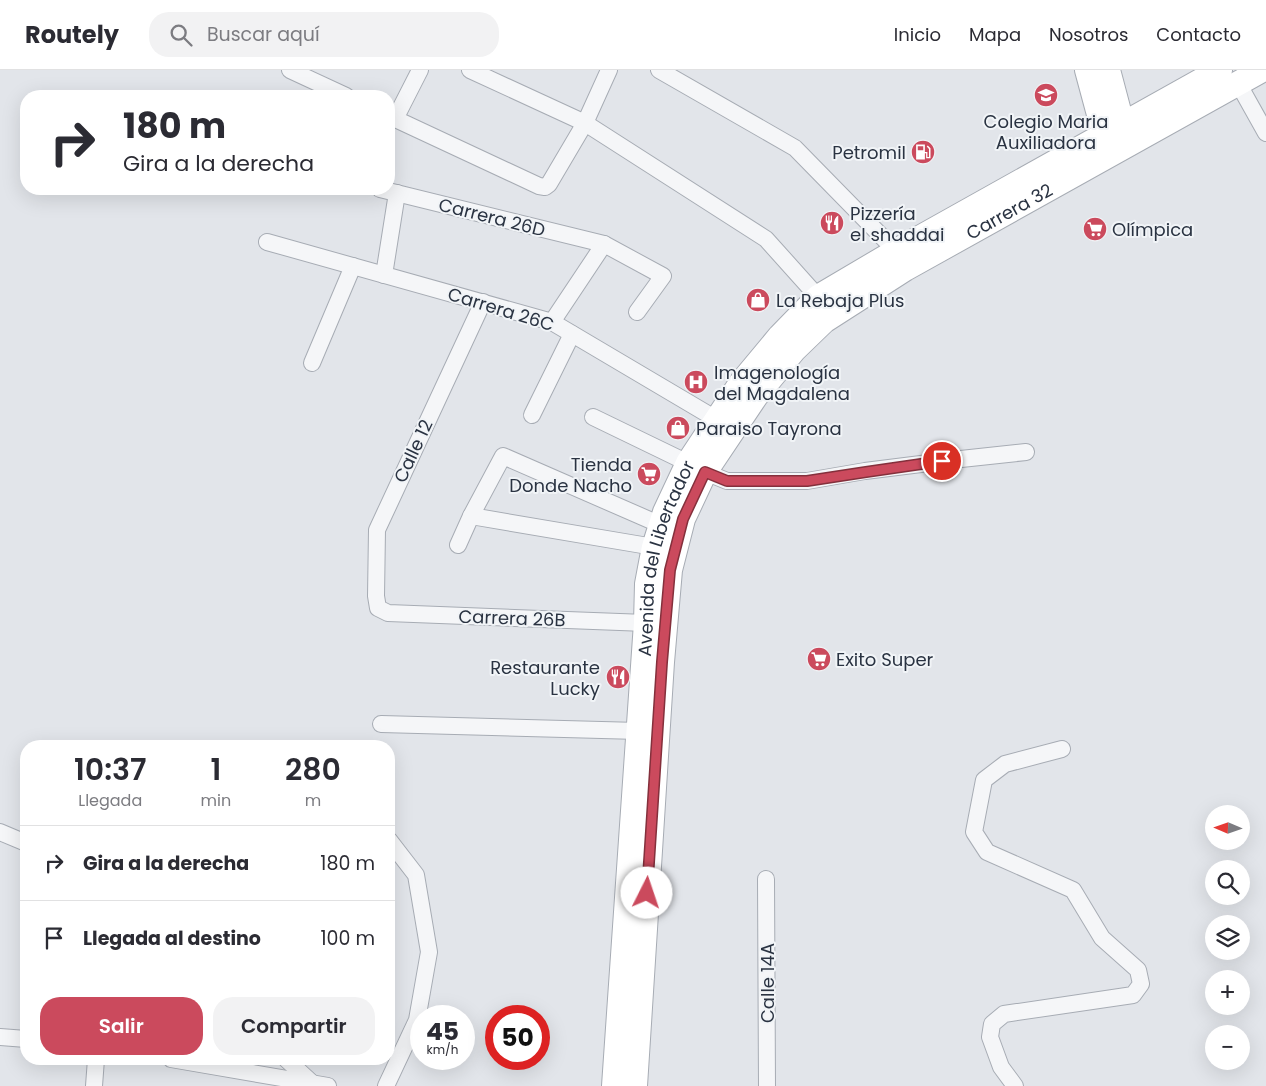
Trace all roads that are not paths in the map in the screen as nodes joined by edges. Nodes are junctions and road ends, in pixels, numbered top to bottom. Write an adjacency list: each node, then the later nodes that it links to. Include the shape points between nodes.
1 (290, 70): 10 (street)
2 (420, 70): 11 (street)
3 (470, 70): 13 (street)
4 (609, 70): 13 (street)
5 (659, 70): 19 (street, via 795,148)
6 (1087, 70): 15 (main road)
7 (1108, 70): 15 (main road)
8 (1262, 70): 9 (main road, Avenida del Libertador)
9 (1229, 77): 14 (street); 15 (main road, Avenida del Libertador)
10 (333, 90)
11 (395, 113)
12 (395, 119): 13 (street, via 545,187)
13 (585, 123): 22 (street, via 766,239)
14 (1266, 134)
15 (1116, 139): 19 (main road, Avenida del Libertador); 28 (main road, Carrera 32, via 824,321 794,350)
16 (396, 193): 18 (street, Carrera 26D); 21 (street)
17 (267, 242): 20 (street, Carrera 26C)
18 (604, 244): 24 (street, Carrera 26D, via 663,276); 25 (street)
19 (896, 250): 22 (main road, Avenida del Libertador)
20 (353, 266): 21 (street, Carrera 26C); 27 (street)
21 (384, 275): 23 (street, Carrera 26C)
22 (818, 297): 31 (main road, Avenida del Libertador, via 780,336)
23 (483, 302): 25 (street, Carrera 26C); 37 (street, Calle 12, via 376,530)
24 (638, 312)
25 (552, 322): 26 (street, Carrera 26C)
26 (572, 334): 29 (street); 31 (street, Carrera 26C)
27 (312, 363)
28 (756, 396): 33 (main road, Avenida del Libertador)
29 (532, 415)
30 (593, 417): 33 (street)
31 (716, 419): 33 (main road, Avenida del Libertador)
32 (1026, 452): 33 (street, via 807,481 727,481)
33 (696, 468): 35 (main road, Avenida del Libertador, via 665,512); 56 (main road, Avenida del Libertador, via 670,570)
34 (471, 516): 35 (street); 35 (street, via 503,456); 36 (street)
35 (657, 536): 38 (main road, Avenida del Libertador, via 647,584)
36 (458, 545)
37 (378, 608): 38 (street, Carrera 26B, via 388,613)
38 (646, 623): 40 (main road, Avenida del Libertador)
39 (381, 724): 40 (street)
40 (639, 731): 55 (main road, Avenida del Libertador)
41 (1062, 749): 58 (street, via 1005,764 984,780 974,832 987,852 1073,890 1102,938 1138,970 1141,984 1134,995 1004,1014 992,1024 990,1037 1001,1067)
42 (0, 832): 43 (street)
43 (20, 841)
44 (395, 848): 54 (street, via 416,875 429,952 417,1020)
45 (766, 879): 57 (street, Calle 14A)
46 (0, 1037): 47 (street)
47 (20, 1039)
48 (96, 1065): 53 (street)
49 (192, 1065): 51 (street)
50 (294, 1065): 52 (street)
51 (238, 1078): 52 (street)
52 (320, 1084)
53 (94, 1086)
54 (386, 1086)
55 (614, 1086)
56 (635, 1086)
57 (767, 1086)
58 (1015, 1086)

